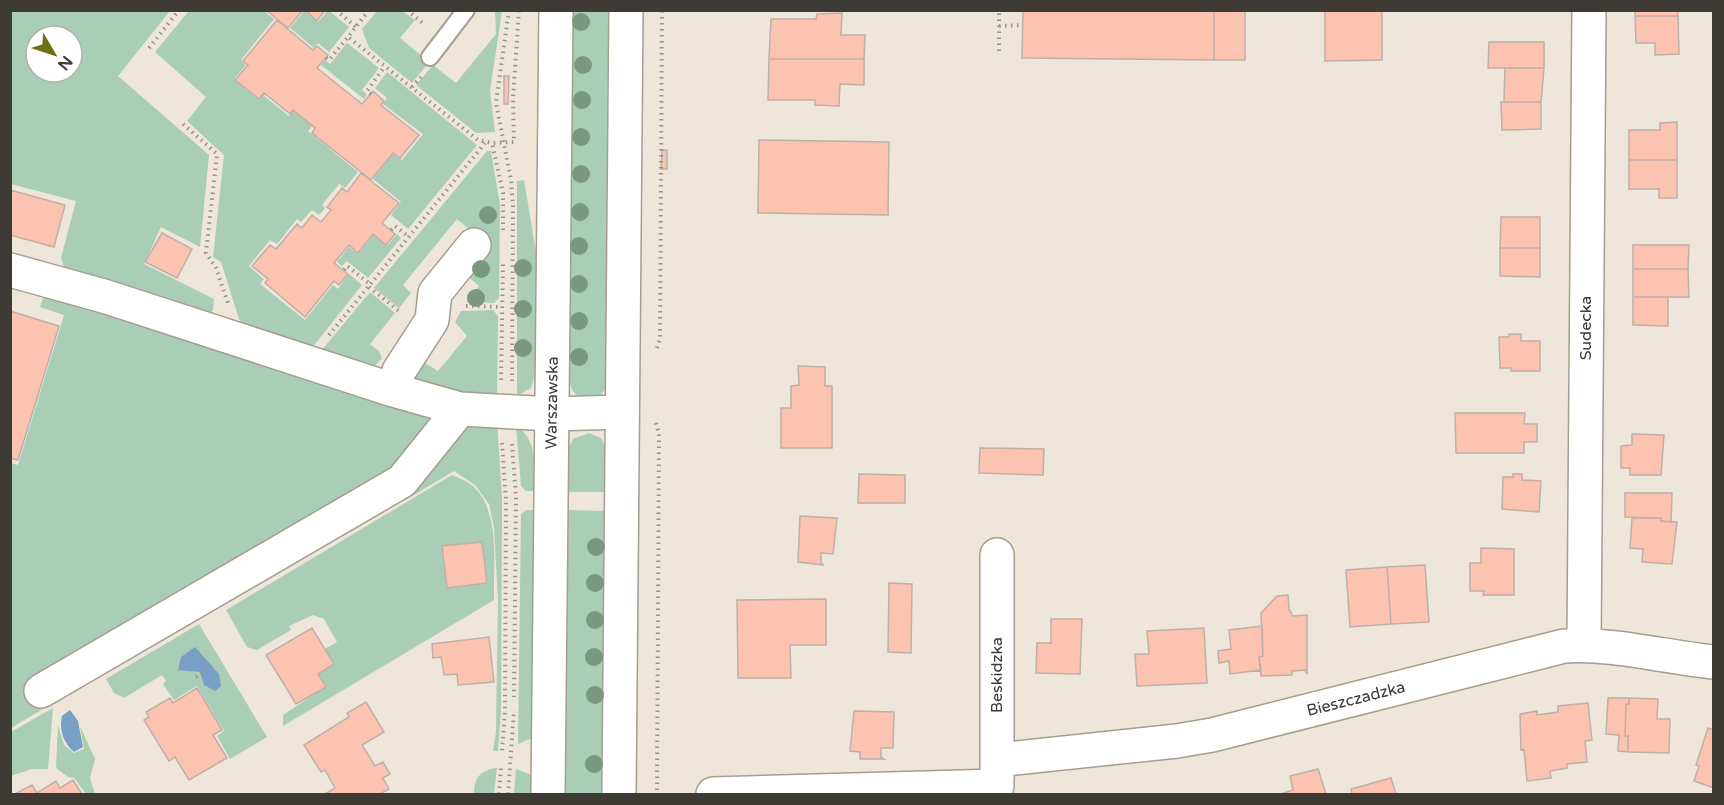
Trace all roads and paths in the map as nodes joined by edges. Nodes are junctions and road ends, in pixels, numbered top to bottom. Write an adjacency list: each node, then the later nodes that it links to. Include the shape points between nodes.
1 (179, 10): 16 (path)
2 (336, 10): 14 (path)
3 (369, 10): 14 (path)
4 (466, 10): 18 (lane)
5 (509, 10): 24 (path, via 496,90)
6 (519, 10): 24 (path, via 514,142)
7 (556, 10): 43 (street, Warszawska)
8 (626, 10): 42 (street)
9 (662, 10): 37 (path, via 660,339)
10 (999, 10): 13 (path)
11 (1589, 10): 48 (street, Sudecka)
12 (1023, 25): 13 (path)
13 (999, 26): 17 (path)
14 (356, 27): 15 (path)
15 (348, 37): 19 (path, via 329,60); 20 (path)
16 (149, 48)
17 (999, 51)
18 (430, 57)
19 (326, 58)
20 (385, 66): 21 (path, via 367,91); 25 (path)
21 (371, 94)
22 (183, 124): 34 (path, via 217,154 206,253 216,268)
23 (492, 142): 24 (path); 25 (path); 28 (path, via 503,193)
24 (503, 142): 38 (path, via 513,205)
25 (485, 143): 27 (path)
26 (391, 230): 27 (path, via 395,226)
27 (409, 237): 31 (path)
28 (493, 244): 33 (path); 35 (street, via 435,293 432,320)
29 (10, 270): 40 (street, via 107,297)
30 (344, 270): 31 (path, via 347,266)
31 (369, 286): 35 (path); 36 (path)
32 (483, 306): 33 (path)
33 (502, 307): 39 (path)
34 (231, 311)
35 (424, 332): 40 (street, via 399,371)
36 (324, 341)
37 (654, 356)
38 (512, 385)
39 (501, 387)
40 (393, 390): 41 (street)
41 (460, 410): 43 (street); 52 (street, via 402,481)
42 (622, 412): 43 (street); 59 (street)
43 (552, 414): 58 (street, Warszawska)
44 (655, 415): 60 (path, via 659,434)
45 (502, 438): 53 (path, via 508,501)
46 (511, 438): 57 (path, via 516,498 514,712)
47 (997, 555): 55 (street, Beskidzka)
48 (1584, 645): 49 (street, Bieszczadzka); 55 (street, Bieszczadzka, via 1540,651 1212,735)
49 (1713, 662)
50 (215, 664): 51 (path)
51 (196, 677)
52 (41, 692)
53 (502, 750)
54 (501, 768): 56 (path)
55 (997, 780): 61 (street, Bieszczadzka)
56 (499, 795)
57 (508, 795)
58 (548, 795)
59 (619, 795)
60 (657, 795)
61 (713, 795)

